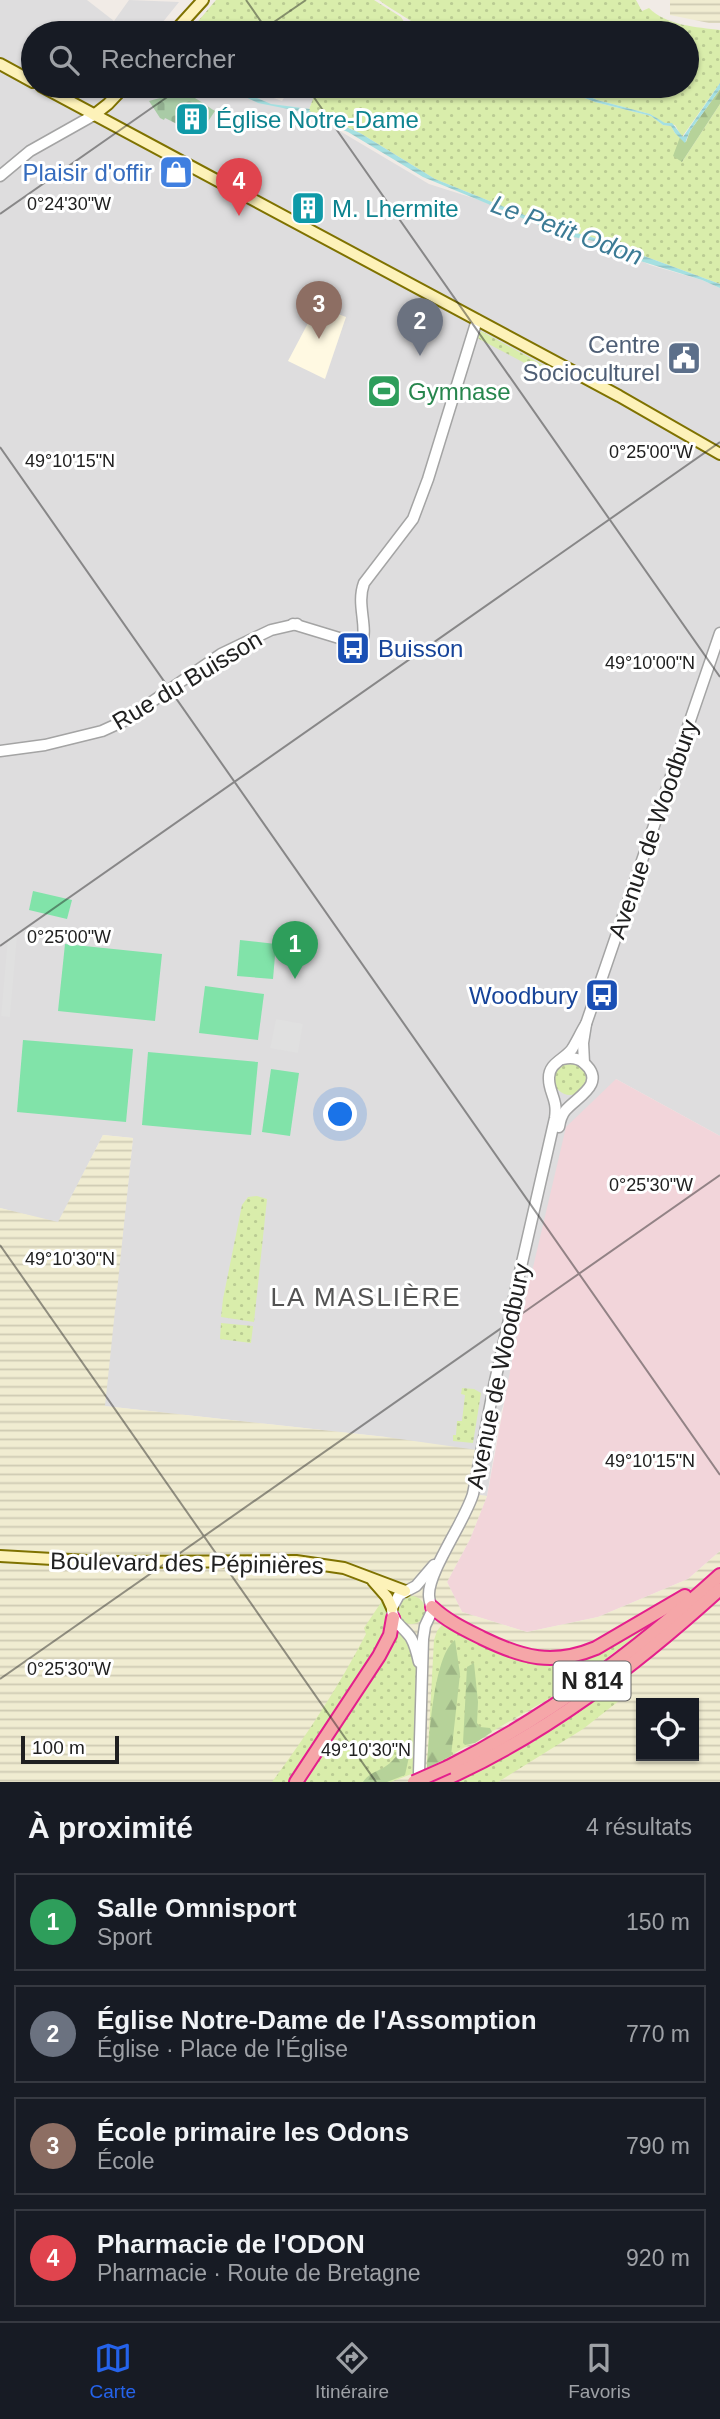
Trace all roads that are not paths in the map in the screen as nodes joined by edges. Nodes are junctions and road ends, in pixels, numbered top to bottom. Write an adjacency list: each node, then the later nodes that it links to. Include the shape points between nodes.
1 (203, 0): 2 (main road)
2 (184, 21)
3 (0, 64): 4 (main road)
4 (21, 75)
5 (63, 98): 7 (main road)
6 (114, 98): 7 (main road)
7 (94, 114): 8 (street, via 30,151); 9 (main road)
8 (0, 176)
9 (477, 320): 10 (main road); 12 (street, Rue du Buisson, via 413,519 360,594 363,643 312,624 271,630 212,659 117,725 88,736)
10 (720, 454)
11 (720, 634): 13 (street, Avenue de Woodbury)
12 (0, 751)
13 (586, 1024): 14 (street, Avenue de Woodbury); 15 (street, Avenue de Woodbury)
14 (561, 1059): 15 (street); 16 (street, Avenue de Woodbury, via 549,1073)
15 (584, 1063): 17 (street, Avenue de Woodbury, via 591,1085)
16 (553, 1093): 17 (street); 18 (street, Avenue de Woodbury, via 556,1111)
17 (576, 1100): 18 (street, Avenue de Woodbury, via 563,1114)
18 (543, 1173): 19 (street, Avenue de Woodbury, via 473,1494)
19 (454, 1535): 25 (street, Avenue de Woodbury, via 431,1569); 26 (street, Avenue de Woodbury, via 432,1580)
20 (0, 1556): 23 (main road, Boulevard des Pépinières, via 105,1562 296,1561 344,1568)
21 (720, 1566): 26 (highway, via 674,1604 596,1648 568,1657 512,1652 453,1624)
22 (720, 1575): 31 (highway, N 814, via 593,1680)
23 (371, 1579): 25 (main road, Boulevard des Pépinières); 27 (main road, via 387,1597)
24 (720, 1589): 31 (highway, N 814, via 661,1642 573,1708 508,1747)
25 (407, 1591): 26 (street, via 422,1593); 27 (street, Avenue de Woodbury, via 396,1598)
26 (430, 1603): 28 (street, Avenue de Woodbury, via 431,1618)
27 (392, 1613): 29 (street, Avenue de Woodbury); 33 (highway, via 386,1644)
28 (425, 1626): 29 (street, via 415,1631); 30 (street, Avenue de Woodbury)
29 (404, 1629): 30 (street, Avenue de Woodbury)
30 (422, 1672): 32 (street, Avenue de Woodbury)
31 (446, 1775): 32 (highway, N 814, bridge)
32 (416, 1777)
33 (296, 1782)

